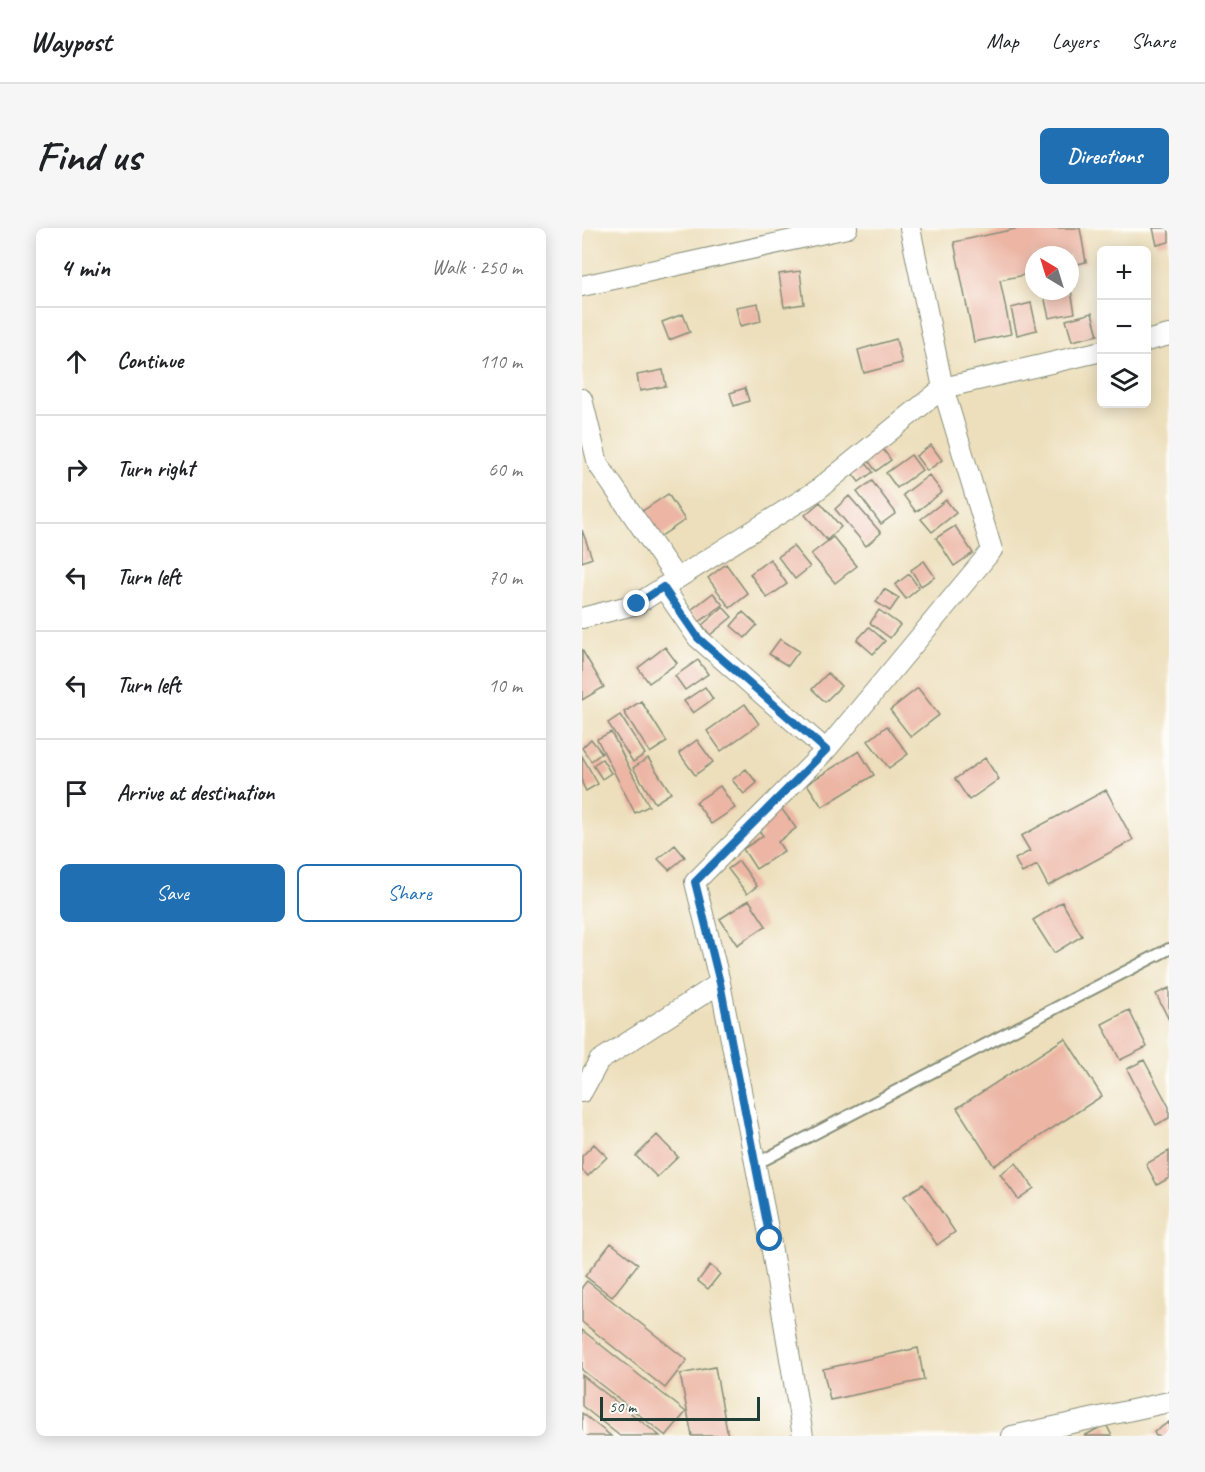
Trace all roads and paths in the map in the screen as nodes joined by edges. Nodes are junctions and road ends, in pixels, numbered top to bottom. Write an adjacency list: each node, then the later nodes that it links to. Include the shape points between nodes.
1 (847, 228): 3 (street)
2 (910, 228): 7 (street)
3 (582, 286)
4 (1169, 335): 5 (street)
5 (1151, 339)
6 (1097, 352): 7 (street)
7 (943, 388): 10 (street, via 816,491); 12 (street, via 992,550)
8 (582, 399): 9 (street)
9 (590, 465): 10 (street)
10 (670, 583): 11 (street, via 637,604); 12 (street, via 698,638)
11 (582, 618)
12 (826, 750): 14 (street, via 695,882)
13 (1169, 949): 16 (lane)
14 (720, 983): 15 (street, via 599,1061); 16 (street)
15 (582, 1092)
16 (754, 1165): 18 (street)
17 (1169, 1402): 19 (street)
18 (803, 1436)
19 (1012, 1436)

